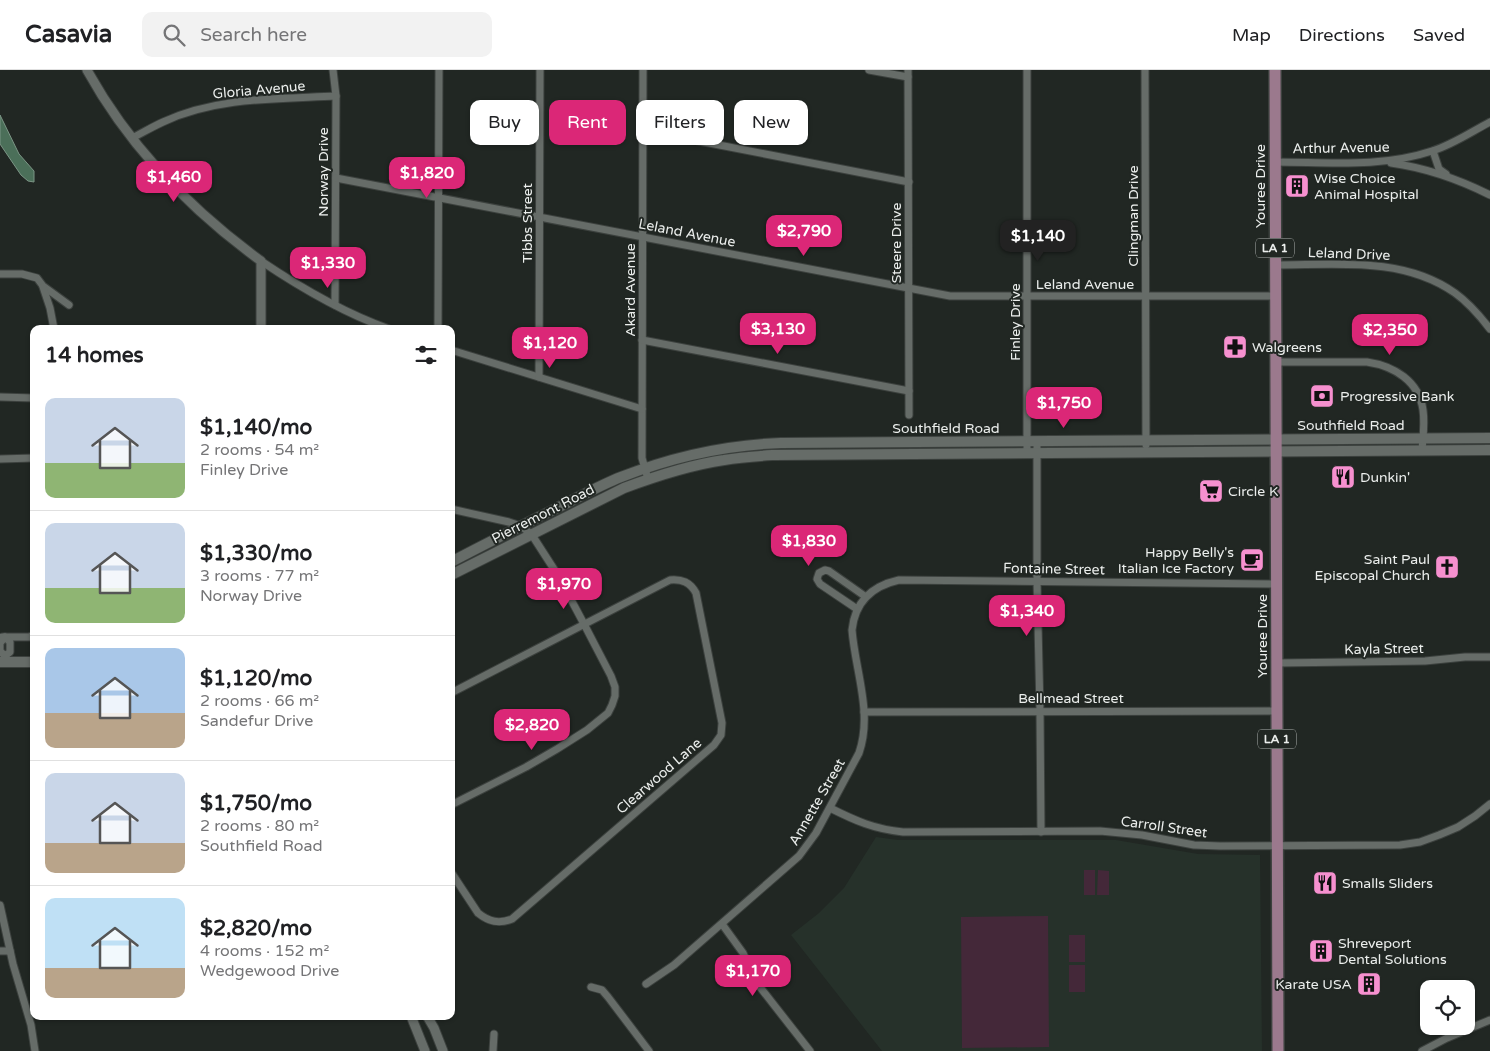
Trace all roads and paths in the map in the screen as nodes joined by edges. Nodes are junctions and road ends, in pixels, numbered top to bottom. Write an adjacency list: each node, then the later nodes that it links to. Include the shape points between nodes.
1 (87, 70): 14 (street)
2 (333, 70): 11 (street, Norway Drive)
3 (439, 70): 24 (street)
4 (540, 70): 25 (street, Tibbs Street)
5 (642, 70): 12 (street, Akard Avenue)
6 (869, 70): 10 (street)
7 (1027, 70): 32 (street, Finley Drive)
8 (1145, 70): 33 (street, Clingman Drive)
9 (1275, 70): 18 (main road, Youree Drive / LA 1)
10 (908, 74): 22 (street, Steere Drive)
11 (336, 96): 14 (street, Gloria Avenue, via 218,104 163,122); 21 (street, Norway Drive)
12 (642, 100)
13 (1490, 122): 17 (street, Arthur Avenue)
14 (132, 138): 27 (street, via 151,162 210,221)
15 (642, 145): 26 (street, Akard Avenue)
16 (719, 145): 22 (street)
17 (1433, 151): 19 (street, Arthur Avenue); 20 (street, via 1439,169)
18 (1275, 162): 19 (street, Arthur Avenue); 28 (main road, Youree Drive / LA 1)
19 (1383, 162): 20 (street)
20 (1448, 176): 23 (street)
21 (336, 178): 24 (street, Leland Avenue); 36 (street, Norway Drive)
22 (908, 182): 31 (street, Steere Drive)
23 (1490, 195)
24 (438, 197): 25 (street, Leland Avenue); 40 (street)
25 (539, 217): 26 (street, Leland Avenue); 45 (street, Tibbs Street)
26 (642, 237): 31 (street, Leland Avenue); 42 (street, Akard Avenue)
27 (261, 261): 36 (street); 38 (street)
28 (1276, 265): 34 (main road, Youree Drive / LA 1); 41 (street, Leland Drive, via 1375,265 1414,273 1456,293)
29 (0, 274): 30 (street, via 31,276)
30 (43, 286): 35 (street); 37 (street)
31 (909, 289): 32 (street, Leland Avenue, via 950,296); 46 (street, Steere Drive)
32 (1027, 296): 33 (street, Leland Avenue); 55 (street, Finley Drive)
33 (1145, 296): 34 (street, Leland Avenue); 56 (street, Clingman Drive)
34 (1276, 296): 44 (main road, Youree Drive / LA 1)
35 (70, 305)
36 (335, 305): 39 (street)
37 (53, 325)
38 (261, 325)
39 (379, 325)
40 (438, 325)
41 (1490, 329)
42 (642, 340): 46 (street); 49 (street, Akard Avenue)
43 (455, 351): 45 (street)
44 (1276, 362): 52 (main road, Youree Drive / LA 1); 54 (street, via 1367,362 1390,368 1410,382 1420,399)
45 (539, 377): 49 (street)
46 (909, 391): 50 (street, Steere Drive)
47 (0, 397): 48 (street)
48 (30, 398)
49 (642, 409): 71 (street, Akard Avenue)
50 (909, 415)
51 (1490, 438): 54 (main road, Southfield Road)
52 (1275, 439): 53 (main road, Southfield Road); 56 (main road, Southfield Road); 63 (main road, Youree Drive / LA 1)
53 (1405, 439): 54 (main road, Southfield Road); 60 (street)
54 (1422, 439): 61 (street)
55 (1032, 441): 56 (main road, Southfield Road); 57 (main road, Southfield Road); 67 (street, Finley Drive)
56 (1146, 441): 64 (street, Clingman Drive)
57 (908, 442): 58 (main road, Southfield Road); 66 (main road)
58 (829, 443): 59 (main road, Southfield Road); 65 (main road)
59 (731, 448): 69 (main road); 71 (main road, Southfield Road)
60 (1404, 450): 61 (main road, Southfield Road); 63 (main road, Southfield Road)
61 (1422, 450): 62 (main road, Southfield Road)
62 (1490, 450)
63 (1276, 451): 64 (main road, Southfield Road); 81 (main road, Youree Drive / LA 1)
64 (1146, 453): 67 (main road, Southfield Road)
65 (830, 454): 66 (main road, Southfield Road); 69 (main road, Southfield Road)
66 (908, 454): 67 (main road, Southfield Road)
67 (1032, 454): 80 (street, Finley Drive)
68 (30, 458): 70 (street)
69 (732, 459): 72 (main road, Southfield Road)
70 (0, 460)
71 (645, 468): 72 (street, Akard Avenue); 74 (main road, Pierremont Road, via 609,482)
72 (648, 479): 75 (main road, Pierremont Road)
73 (455, 510): 74 (street)
74 (521, 526): 75 (street); 76 (main road, Pierremont Road)
75 (532, 534): 77 (main road, Pierremont Road); 84 (street)
76 (488, 543): 77 (main road); 78 (main road, Pierremont Road)
77 (495, 553): 79 (main road, Pierremont Road)
78 (455, 560)
79 (455, 573)
80 (1037, 581): 81 (street, Fontaine Street); 82 (street, Fontaine Street, via 899,580 882,584); 92 (street, Finley Drive)
81 (1277, 584): 90 (main road, Youree Drive / LA 1)
82 (866, 597): 83 (street, Annette Street); 83 (street, via 830,572 819,573 817,579 820,584)
83 (857, 610): 94 (street, Annette Street, via 852,635)
84 (584, 624): 91 (street); 95 (street, via 614,683 615,692 608,713 526,767); 100 (street, Clearwood Lane, via 670,580 690,585 696,593 722,723 721,735 714,745 516,917 504,922 484,918)
85 (3, 637): 86 (street); 88 (street, via 10,642 9,653)
86 (30, 637)
87 (1490, 657): 90 (street, Kayla Street)
88 (4, 660): 89 (main road)
89 (30, 662)
90 (1277, 663): 93 (main road, Youree Drive / LA 1)
91 (455, 691)
92 (1040, 711): 93 (street, Bellmead Street); 94 (street, Bellmead Street); 98 (street, Finley Drive)
93 (1277, 711): 99 (main road, Youree Drive / LA 1)
94 (864, 712): 97 (street, Annette Street, via 864,741 860,753)
95 (455, 803)
96 (1490, 804): 99 (street, Carroll Street, via 1458,827 1420,842)
97 (830, 808): 98 (street, Carroll Street, via 876,828 903,832); 102 (street, Annette Street, via 799,856)
98 (1041, 832): 99 (street, Carroll Street, via 1118,832 1194,845)
99 (1277, 846): 117 (main road, Youree Drive / LA 1)
100 (455, 878)
101 (0, 905): 104 (street)
102 (722, 924): 105 (street, Annette Street); 116 (street, via 739,947 761,989)
103 (0, 951): 104 (street)
104 (10, 951): 111 (street)
105 (646, 984)
106 (591, 987): 115 (street, via 602,990)
107 (413, 1020): 112 (street)
108 (429, 1020): 113 (street)
109 (1490, 1020): 118 (street)
110 (494, 1034): 114 (street)
111 (35, 1051)
112 (425, 1051)
113 (444, 1051)
114 (493, 1051)
115 (649, 1051)
116 (810, 1051)
117 (1278, 1051)
118 (1422, 1051)

